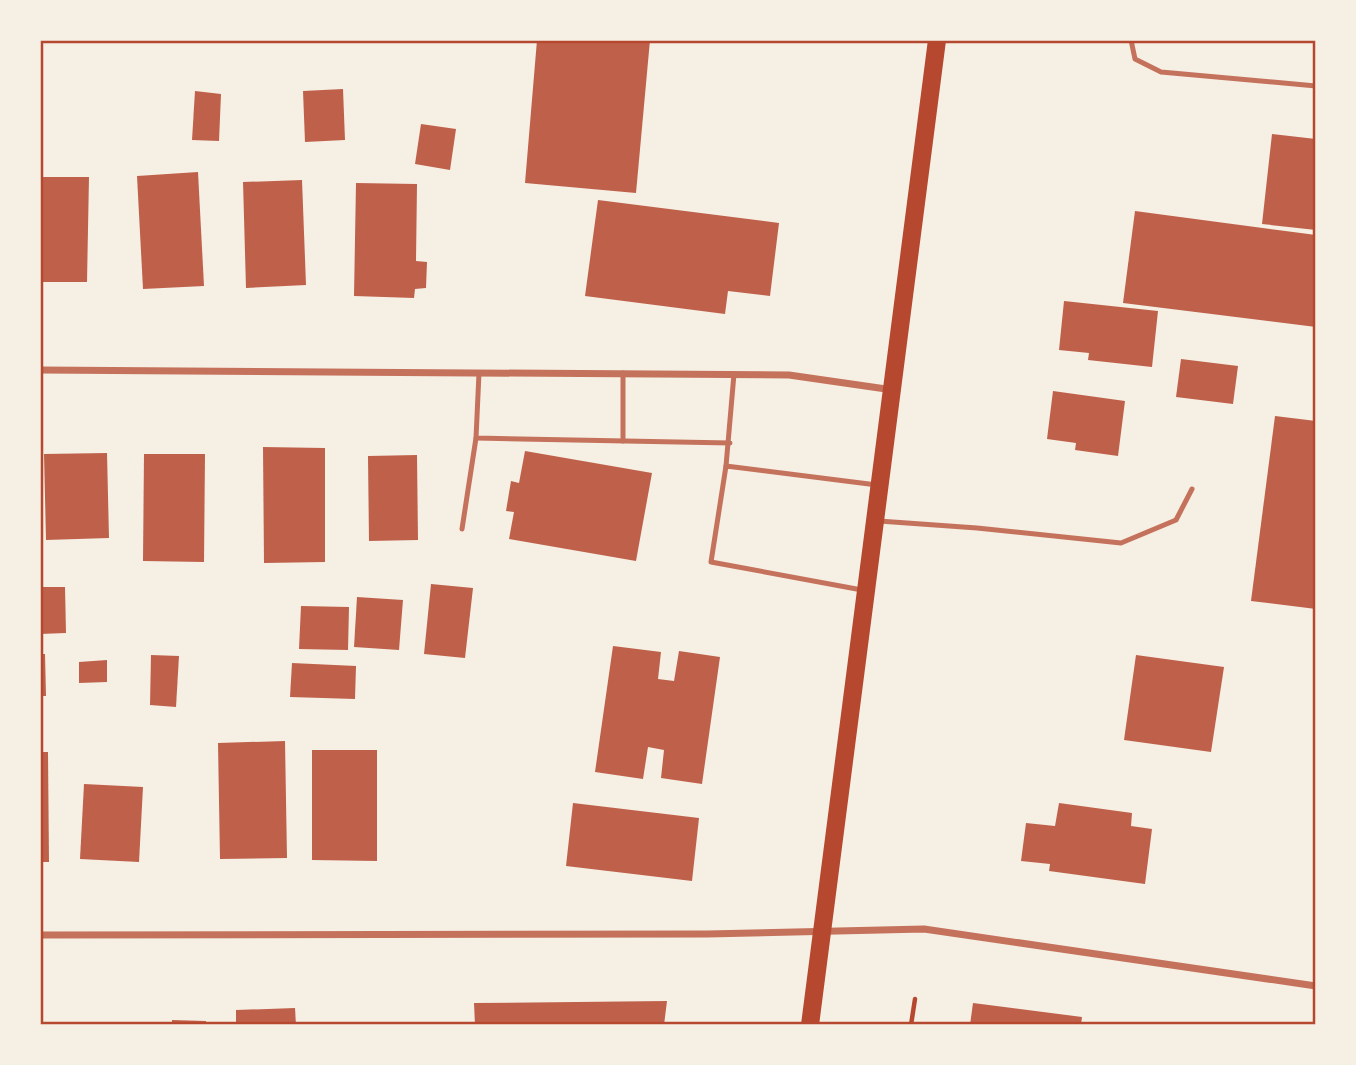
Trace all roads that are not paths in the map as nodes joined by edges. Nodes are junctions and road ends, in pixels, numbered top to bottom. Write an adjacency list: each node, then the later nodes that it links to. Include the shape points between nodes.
1 (937, 40): 8 (main road)
2 (1131, 40): 3 (lane, via 1135,58 1161,72)
3 (1316, 86)
4 (40, 370): 5 (street)
5 (479, 373): 6 (street); 9 (lane)
6 (623, 373): 7 (street); 10 (lane)
7 (734, 374): 8 (street, via 789,375); 11 (lane)
8 (893, 390): 13 (main road)
9 (476, 438): 10 (lane); 16 (lane)
10 (623, 441): 11 (lane)
11 (730, 443): 12 (lane)
12 (726, 466): 13 (lane); 17 (lane, via 711,562)
13 (880, 485): 15 (main road)
14 (1192, 489): 15 (lane, via 1176,520 1121,543)
15 (876, 521): 17 (main road)
16 (462, 529)
17 (867, 591): 18 (main road)
18 (822, 931): 19 (street); 20 (street, via 924,929); 21 (main road)
19 (40, 935)
20 (1316, 986)
21 (810, 1025)

